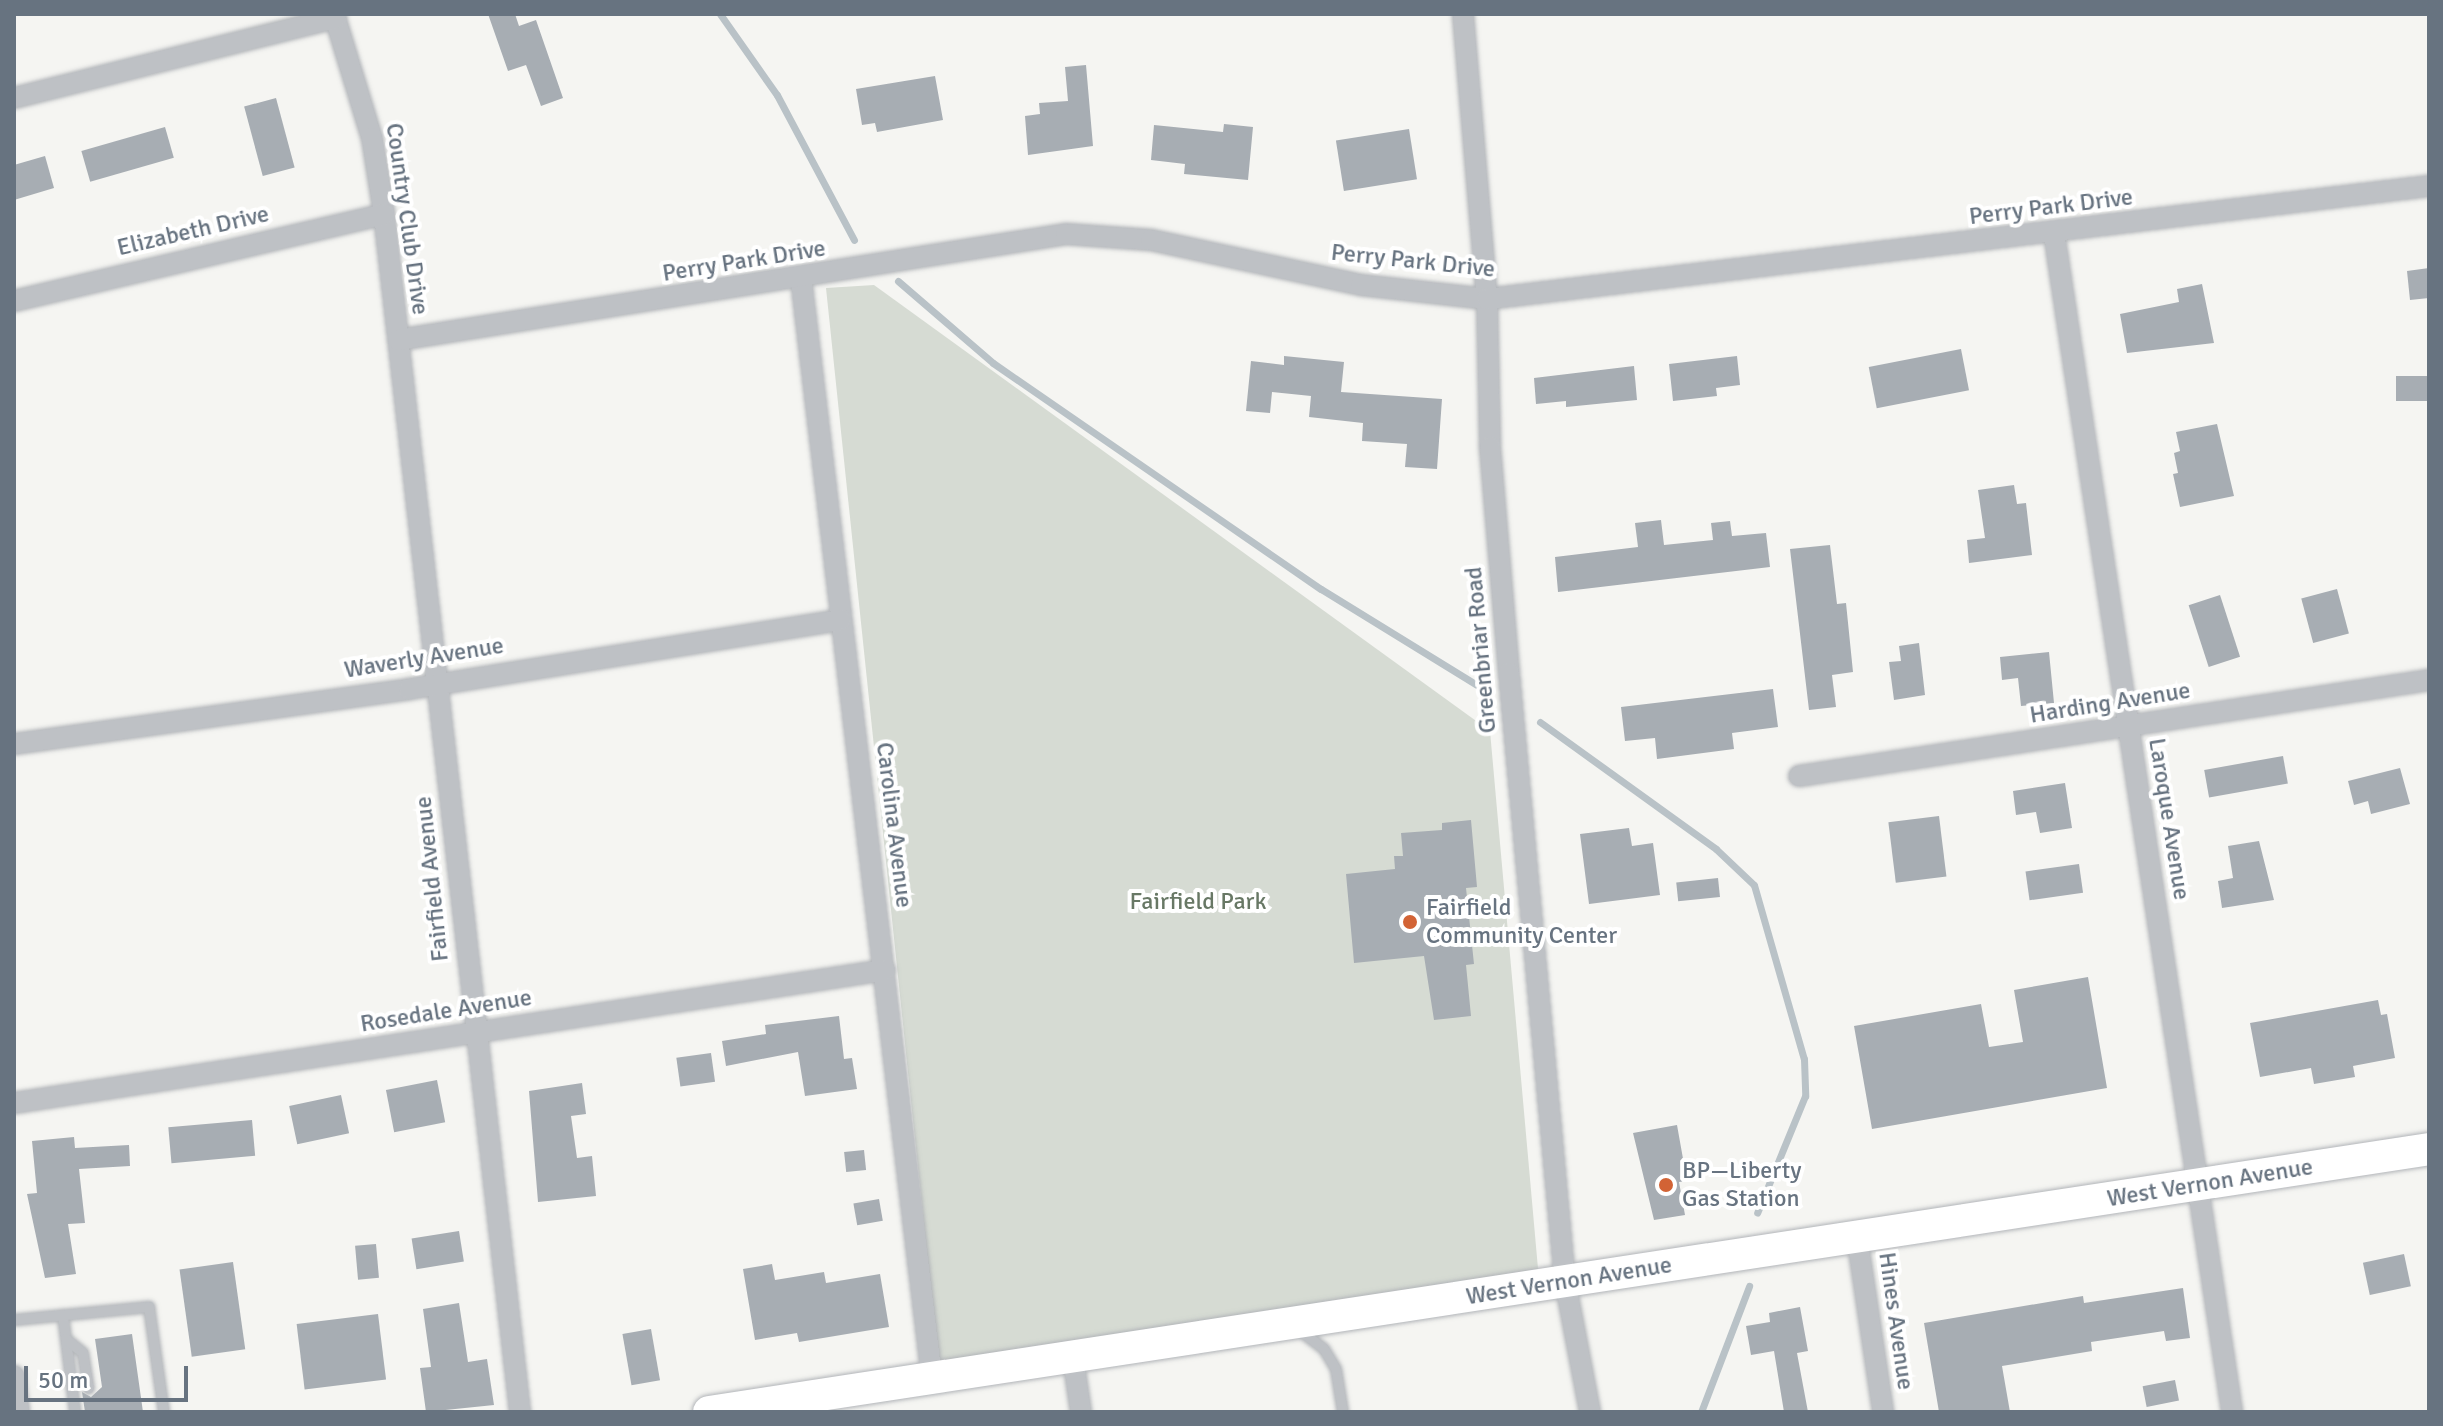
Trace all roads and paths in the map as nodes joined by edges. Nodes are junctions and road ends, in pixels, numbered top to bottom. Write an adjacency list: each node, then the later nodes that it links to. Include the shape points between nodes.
1 (1463, 14): 8 (street, Greenbriar Road)
2 (335, 16): 3 (street); 5 (street, Country Club Drive, via 372,138)
3 (14, 98)
4 (2429, 186): 6 (street, Perry Park Drive)
5 (384, 214): 9 (street, Elizabeth Drive); 10 (street, Country Club Drive)
6 (2054, 233): 8 (street, Perry Park Drive); 14 (street, Laroque Avenue)
7 (801, 278): 8 (street, Perry Park Drive, via 1083,233 1151,240 1361,285); 10 (street, Perry Park Drive); 11 (street, Carolina Avenue)
8 (1487, 299): 23 (street, Greenbriar Road, via 1490,447)
9 (14, 301)
10 (398, 340): 13 (street, Fairfield Avenue)
11 (841, 620): 13 (street, Waverly Avenue); 17 (street, Carolina Avenue)
12 (2429, 680): 14 (street, Harding Avenue)
13 (437, 684): 15 (street, Waverly Avenue); 18 (street, Fairfield Avenue)
14 (2128, 727): 16 (street, Harding Avenue); 21 (street, Laroque Avenue)
15 (14, 744)
16 (1799, 776)
17 (885, 970): 18 (street, Rosedale Avenue); 30 (street, Carolina Avenue)
18 (476, 1033): 19 (street, Rosedale Avenue); 35 (street, Fairfield Avenue)
19 (14, 1103)
20 (2429, 1149): 21 (main road, West Vernon Avenue)
21 (2199, 1186): 22 (main road, West Vernon Avenue); 41 (street, Laroque Avenue)
22 (1857, 1237): 23 (main road, West Vernon Avenue); 40 (street, Hines Avenue)
23 (1565, 1281): 26 (main road, West Vernon Avenue); 39 (street, Greenbriar Road)
24 (63, 1315): 25 (lane); 27 (lane); 34 (lane, via 149,1307)
25 (14, 1320)
26 (1291, 1324): 28 (main road, West Vernon Avenue); 38 (lane, via 1324,1349 1336,1369)
27 (66, 1339): 31 (lane, via 83,1353); 33 (lane)
28 (1073, 1358): 30 (main road, West Vernon Avenue); 37 (street)
29 (14, 1376): 32 (street)
30 (932, 1379): 36 (main road, West Vernon Avenue)
31 (89, 1389)
32 (19, 1412)
33 (75, 1412)
34 (164, 1412)
35 (520, 1412)
36 (714, 1412)
37 (1081, 1412)
38 (1343, 1412)
39 (1590, 1412)
40 (1883, 1412)
41 (2232, 1412)

